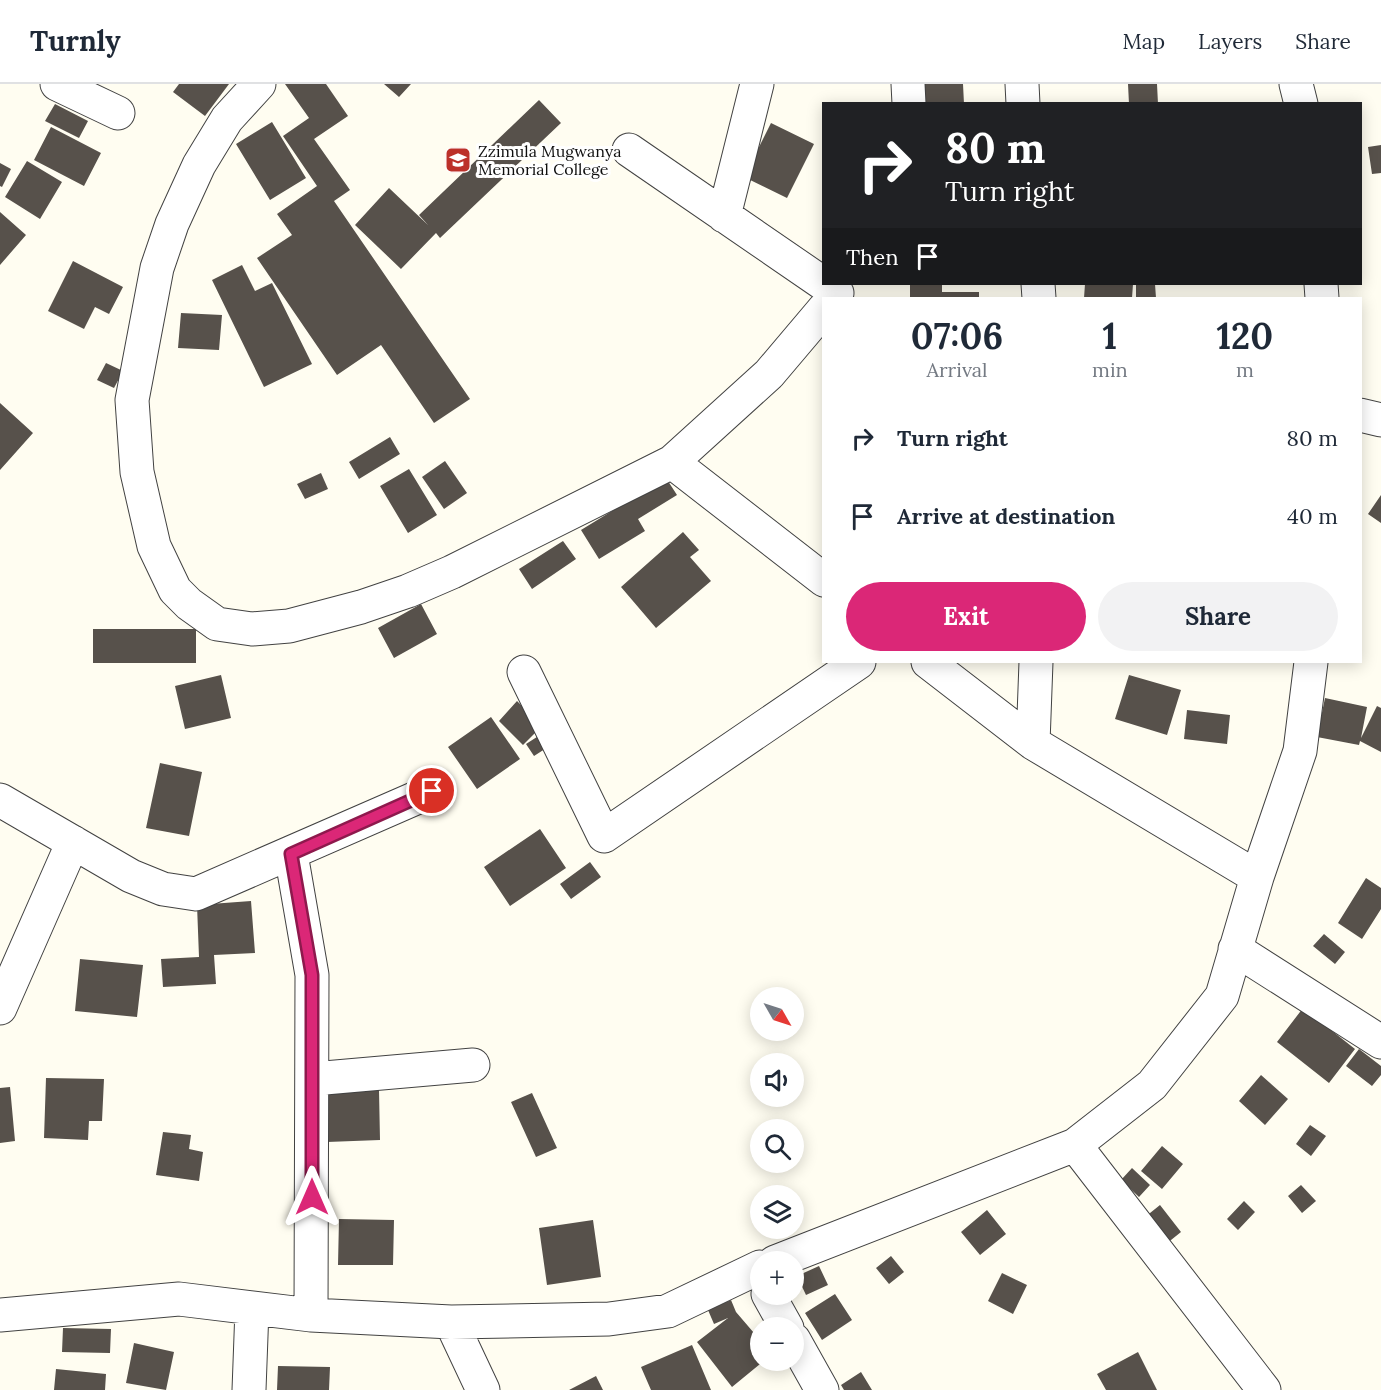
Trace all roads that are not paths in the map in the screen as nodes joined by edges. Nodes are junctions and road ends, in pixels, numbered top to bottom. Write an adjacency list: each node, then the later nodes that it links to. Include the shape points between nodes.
1 (57, 84): 10 (street)
2 (259, 84): 17 (street, via 221,128 172,224 154,279 132,400 137,472 154,546 175,590 189,604 217,624 252,629 289,626 361,607 452,572)
3 (758, 84): 12 (street)
4 (908, 84): 7 (street)
5 (1022, 84): 8 (street)
6 (1296, 84): 9 (street)
7 (909, 102)
8 (1023, 102)
9 (1300, 102)
10 (118, 113)
11 (629, 150): 12 (street)
12 (724, 216): 13 (street)
13 (834, 296)
14 (822, 310): 17 (street, via 769,374)
15 (1362, 415): 16 (street)
16 (1381, 420)
17 (672, 462): 18 (street)
18 (822, 578)
19 (858, 663): 23 (street, via 604,836)
20 (929, 663): 24 (street)
21 (1036, 663): 24 (street)
22 (1311, 663): 29 (street, via 1300,751)
23 (524, 672)
24 (1033, 743): 29 (street)
25 (432, 791): 28 (street)
26 (0, 800): 27 (street)
27 (73, 842): 28 (street, via 130,876 163,889 196,894); 31 (street)
28 (291, 854): 34 (street, via 312,975)
29 (1257, 877): 30 (street)
30 (1235, 949): 32 (street); 35 (street, via 1222,996 1152,1085)
31 (0, 1008)
32 (1381, 1042)
33 (472, 1065): 34 (street)
34 (313, 1079): 39 (street)
35 (1075, 1145): 36 (street); 46 (street)
36 (804, 1258)
37 (750, 1280): 41 (street, via 668,1311 609,1320)
38 (252, 1309): 39 (street); 40 (street, via 179,1299); 43 (street)
39 (311, 1315): 41 (street)
40 (0, 1316)
41 (451, 1322): 44 (street)
42 (804, 1358): 45 (street)
43 (249, 1390)
44 (483, 1390)
45 (822, 1390)
46 (1264, 1390)

